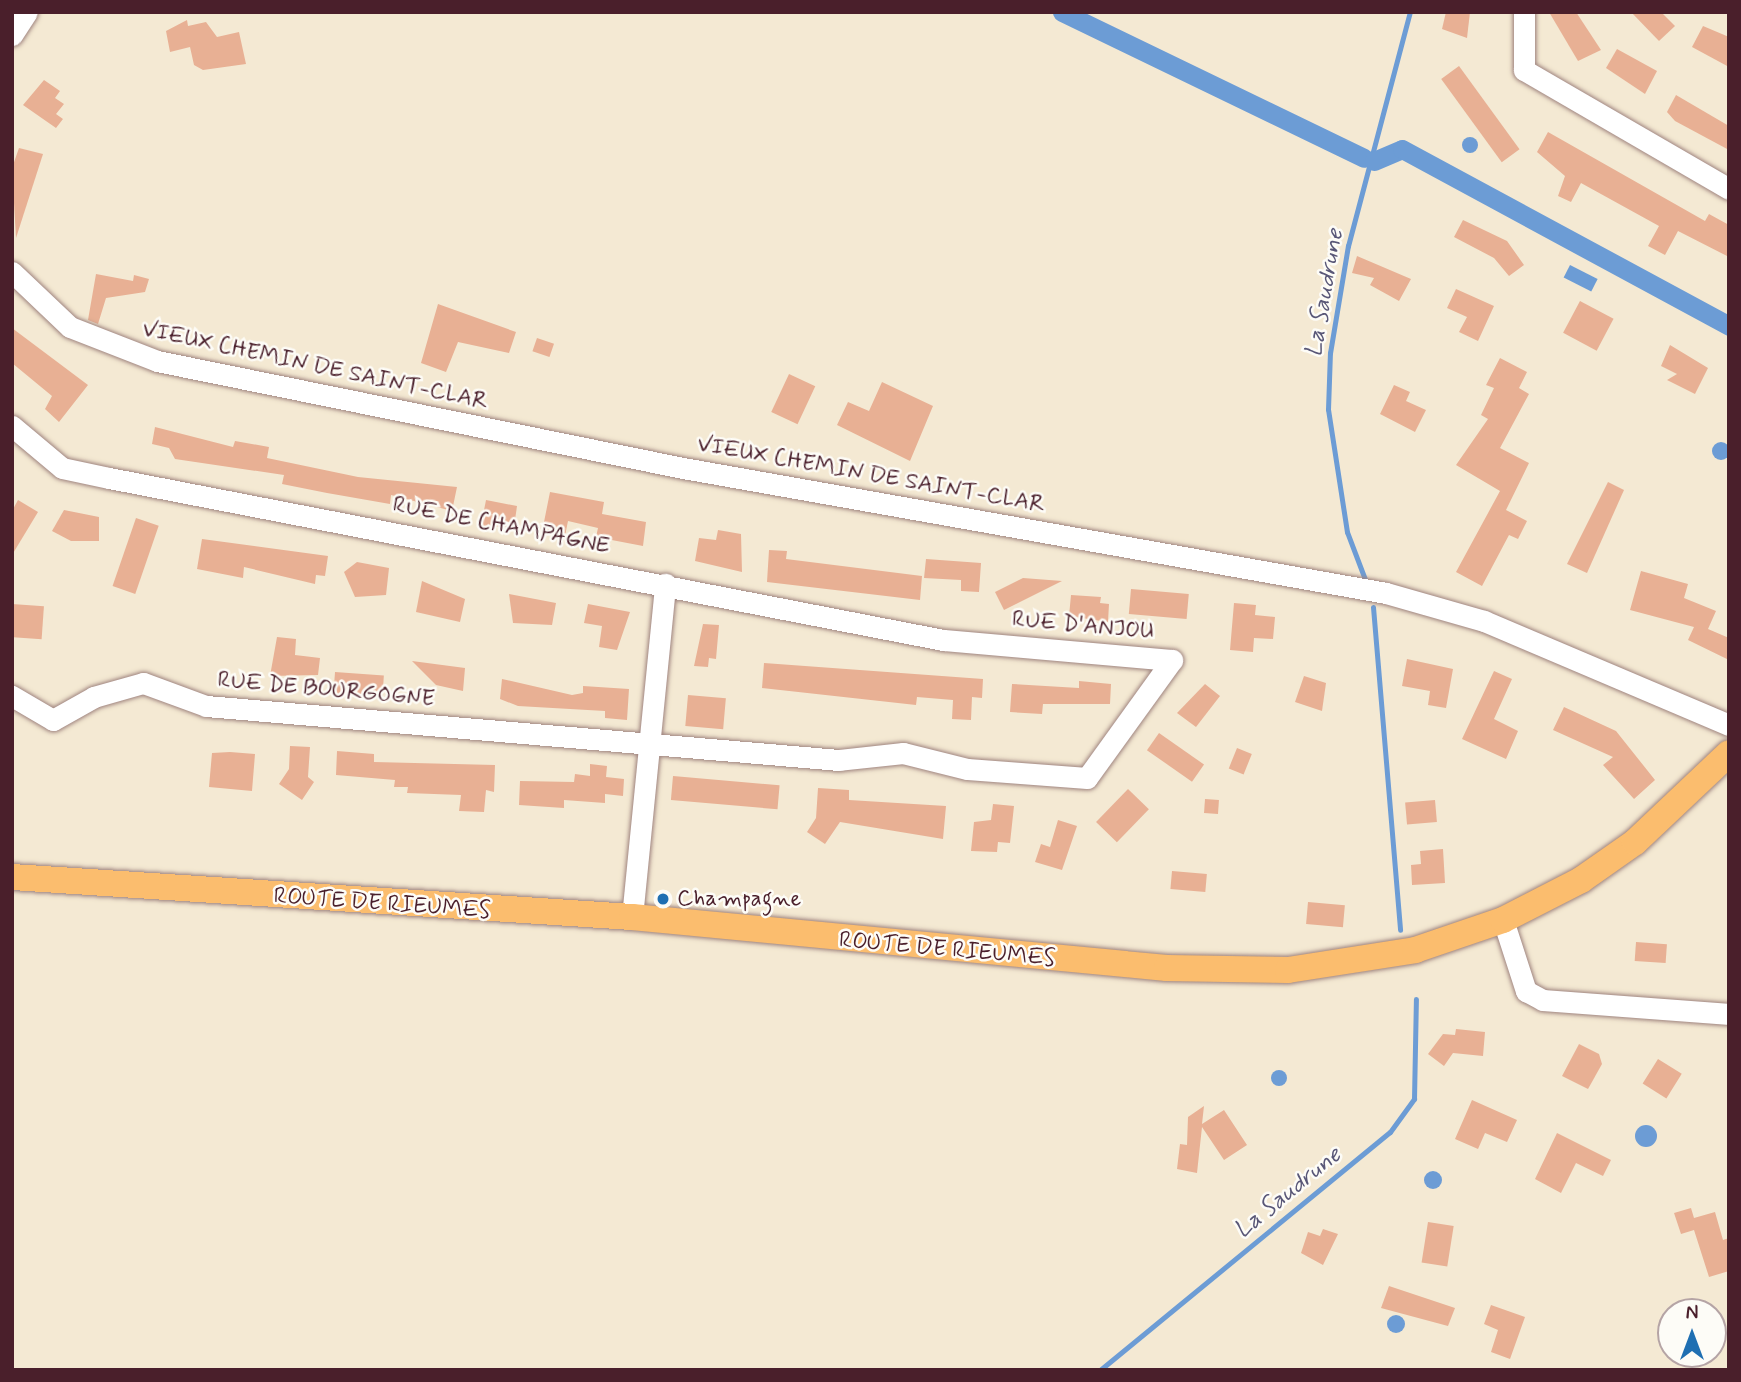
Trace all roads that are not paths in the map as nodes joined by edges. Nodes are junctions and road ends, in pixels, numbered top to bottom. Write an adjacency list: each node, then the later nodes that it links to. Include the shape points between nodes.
1 (27, 12): 3 (street)
2 (1524, 12): 4 (street, via 1524,70)
3 (12, 35)
4 (1729, 189)
5 (12, 272): 9 (street, VIEUX CHEMIN DE SAINT-CLAR, via 70,327 157,361 683,468 1386,593 1484,621)
6 (12, 426): 7 (street, RUE DE CHAMPAGNE, via 62,468)
7 (665, 584): 10 (street); 10 (street, RUE D'ANJOU, via 943,640 1172,660 1087,778 967,769 903,753 839,760)
8 (12, 696): 10 (street, RUE DE BOURGOGNE, via 53,720 94,696 143,682 206,706)
9 (1729, 725)
10 (653, 746): 15 (street)
11 (1729, 753): 16 (main road, ROUTE DE RIEUMES, via 1635,842 1581,880)
12 (12, 867): 14 (main road, ROUTE DE RIEUMES)
13 (12, 877): 14 (main road, ROUTE DE RIEUMES)
14 (104, 883): 15 (main road, ROUTE DE RIEUMES)
15 (632, 917): 16 (main road, ROUTE DE RIEUMES, via 919,949 1227,971 1364,961)
16 (1503, 920): 17 (street, via 1526,991 1544,1000)
17 (1729, 1014)

